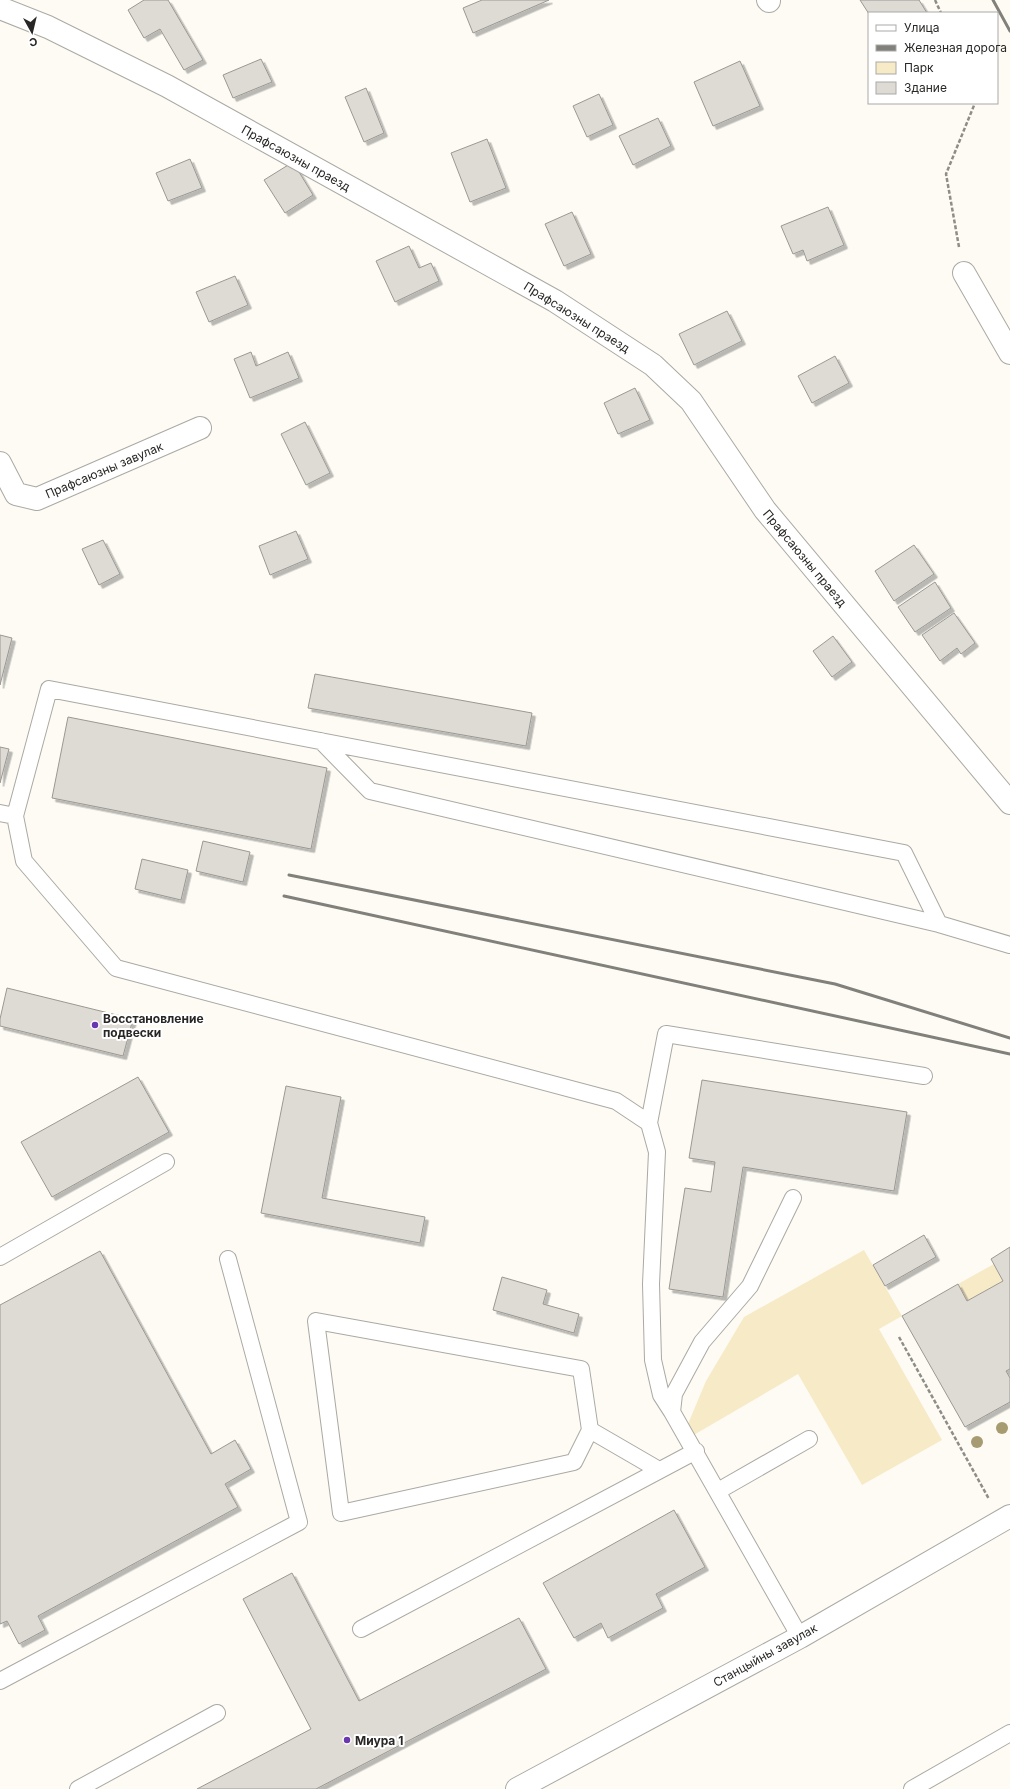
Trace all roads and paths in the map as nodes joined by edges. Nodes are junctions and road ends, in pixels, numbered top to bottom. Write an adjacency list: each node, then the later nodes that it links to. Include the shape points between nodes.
1 (935, 0): 3 (path)
2 (0, 8): 10 (street, Прафсаюзны праезд, via 48,27 167,86 555,301 653,365 691,401 765,510)
3 (941, 12)
4 (975, 104): 5 (path, via 946,174)
5 (964, 273): 6 (street)
6 (1010, 353)
7 (200, 428): 8 (street, Прафсаюзны завулак, via 36,499 16,494)
8 (0, 463)
9 (322, 741): 11 (lane, via 49,688); 12 (lane, via 370,791); 12 (lane, via 904,853)
10 (1009, 799)
11 (8, 815): 15 (lane, via 24,861 116,968 616,1102)
12 (939, 924): 13 (lane)
13 (1010, 945)
14 (924, 1076): 15 (lane, via 666,1034)
15 (649, 1123): 21 (lane, via 657,1152 651,1284 653,1360 660,1395)
16 (166, 1162): 18 (lane)
17 (793, 1198): 21 (lane, via 750,1286 702,1342 674,1394)
18 (0, 1256)
19 (228, 1259): 30 (lane, via 299,1522)
20 (899, 1336): 27 (path)
21 (672, 1412): 24 (lane)
22 (590, 1430): 22 (lane, via 581,1369 316,1321 341,1513 574,1462); 25 (lane)
23 (809, 1439): 26 (lane)
24 (696, 1451): 25 (lane); 26 (lane)
25 (659, 1470): 28 (lane)
26 (718, 1491): 29 (lane)
27 (1006, 1519): 29 (street, Станцыйны завулак)
28 (361, 1629)
29 (800, 1637): 34 (street, Станцыйны завулак)
30 (0, 1681)
31 (217, 1712): 33 (lane)
32 (1010, 1733): 35 (lane)
33 (78, 1789)
34 (517, 1789)
35 (912, 1789)

